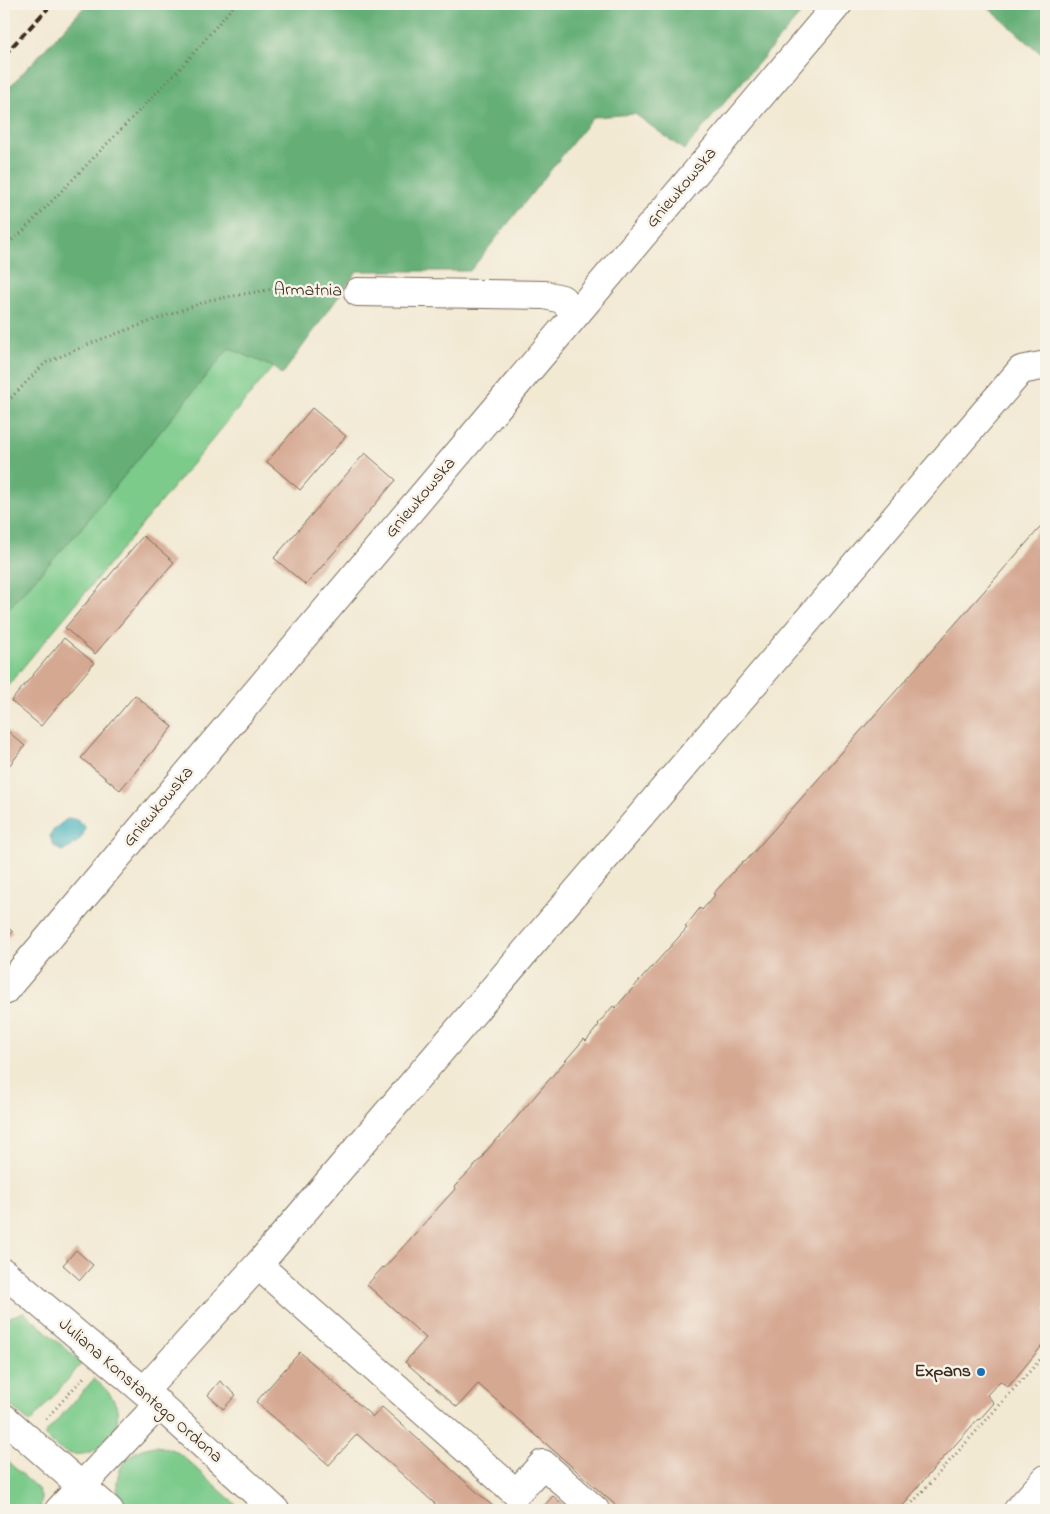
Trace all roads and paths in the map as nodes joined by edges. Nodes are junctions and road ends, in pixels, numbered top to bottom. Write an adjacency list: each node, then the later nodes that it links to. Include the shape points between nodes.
1 (235, 4): 3 (path, via 187,61 20,234)
2 (838, 4): 5 (street, Gniewkowska)
3 (4, 246)
4 (358, 292): 5 (street, Armatnia, via 545,295 562,299); 7 (path, Armatnia, via 279,288 210,300 45,363)
5 (576, 314): 8 (street, Gniewkowska)
6 (1046, 367): 9 (street, via 1021,370)
7 (4, 405)
8 (4, 991)
9 (258, 1265): 13 (street); 21 (street, via 516,1493 544,1464)
10 (4, 1273): 12 (street, Juliana Konstantego Ordona)
11 (1046, 1353): 22 (path)
12 (103, 1356): 13 (street, Juliana Konstantego Ordona); 15 (path)
13 (152, 1397): 17 (street); 20 (street, Juliana Konstantego Ordona)
14 (4, 1418): 15 (street)
15 (27, 1439): 17 (street)
16 (1046, 1479): 23 (street)
17 (82, 1486): 18 (street); 19 (street)
18 (59, 1510)
19 (110, 1510)
20 (275, 1510)
21 (595, 1510)
22 (906, 1510)
23 (1018, 1510)

